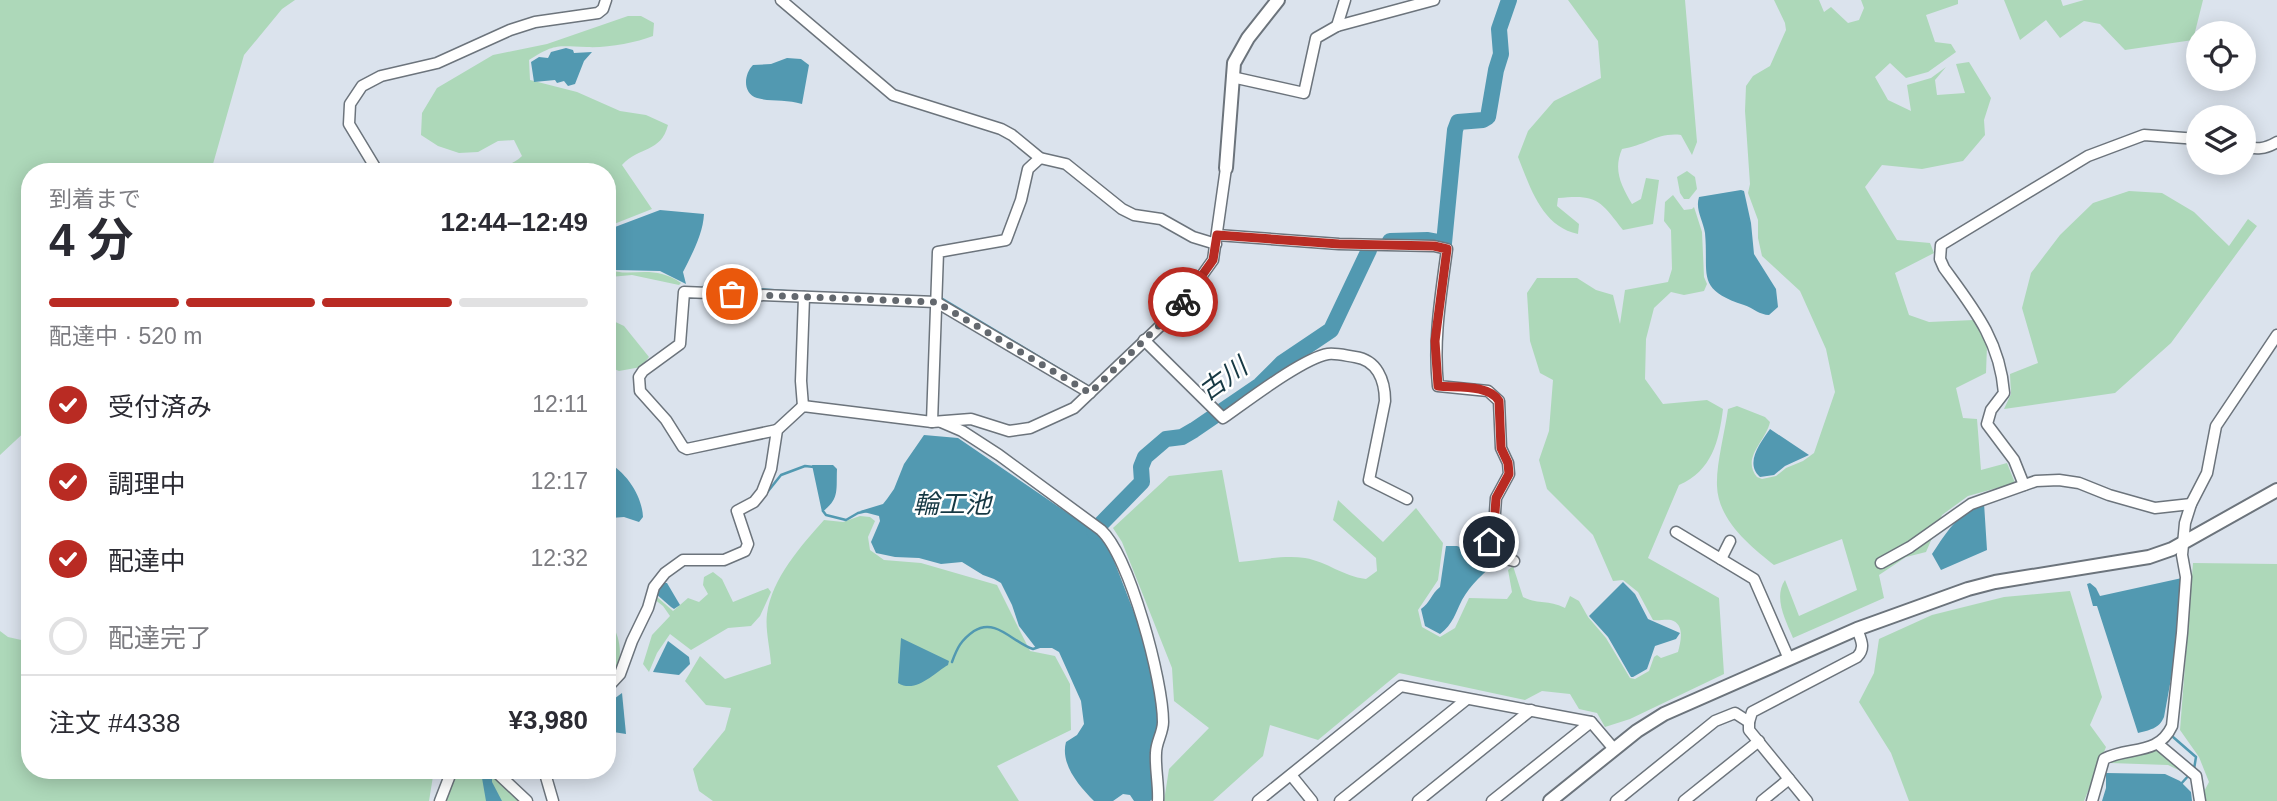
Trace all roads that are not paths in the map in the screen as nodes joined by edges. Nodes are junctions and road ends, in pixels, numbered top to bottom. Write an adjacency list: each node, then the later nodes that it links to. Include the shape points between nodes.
1 (606, 0): 12 (street, via 598,13 535,22 437,63 381,76 362,86 350,104 349,124)
2 (781, 0): 11 (street, via 893,95 1001,129)
3 (1278, 0): 7 (street, via 1237,57)
4 (1345, 0): 6 (street)
5 (1434, 0): 6 (street)
6 (1337, 26): 7 (street, via 1316,38 1304,93)
7 (1231, 77): 13 (street)
8 (2186, 138): 23 (street, via 2144,135 2088,156 1941,245 1944,268 1982,319 1998,356 2004,393 1987,424 2014,460)
9 (2277, 142): 10 (street)
10 (2256, 149)
11 (1040, 158): 14 (street, via 1066,164 1134,215 1161,219 1193,237); 16 (street, via 1028,169 1006,240 938,252)
12 (373, 163)
13 (1226, 168): 14 (street)
14 (1217, 240): 18 (street, via 1213,260 1189,295); 31 (street, via 1447,249 1435,341 1438,386 1488,391 1499,401 1501,448 1509,474 1496,498 1489,542)
15 (804, 297): 16 (street); 20 (street); 22 (street, via 684,292 680,344 639,377 640,391 687,449)
16 (936, 302): 19 (street); 21 (street)
17 (2277, 335): 26 (street, via 2217,426 2207,473)
18 (1144, 340): 19 (street); 25 (street, via 1223,418 1319,356 1364,358 1375,366 1385,390 1368,480)
19 (1090, 393): 21 (street, via 1065,414 1020,430 971,419)
20 (803, 405): 21 (street); 22 (street)
21 (937, 422): 51 (street, via 999,455 1112,542 1152,649 1163,722 1156,754)
22 (778, 430): 35 (street, via 762,492 737,511 748,544 745,551 724,560 682,560 665,573 654,587)
23 (2024, 485): 26 (street, via 2059,480 2155,508); 32 (street, via 1970,504)
24 (2277, 490): 29 (street)
25 (1407, 499)
26 (2191, 504): 29 (street)
27 (1676, 532): 30 (street)
28 (1730, 541): 30 (street)
29 (2183, 543): 33 (street, via 2149,557 1995,582); 41 (street, via 2186,578 2177,694 2172,726)
30 (1721, 559): 34 (street, via 1754,579)
31 (1514, 561)
32 (1881, 563)
33 (1857, 629): 34 (street); 39 (street, via 1862,653 1752,712)
34 (1789, 659): 42 (street, via 1664,714)
35 (616, 678)
36 (1467, 699): 37 (street); 43 (street, via 1401,687); 54 (street)
37 (1531, 710): 38 (street); 55 (street)
38 (1591, 722): 42 (street); 56 (street)
39 (1749, 722): 40 (street, via 1749,730); 58 (street, via 1735,713 1715,721)
40 (1759, 741): 47 (street); 59 (street)
41 (2158, 744): 62 (street, via 2104,759); 63 (street, via 2198,781)
42 (1614, 749): 57 (street)
43 (1291, 775): 52 (street); 53 (street)
44 (449, 779): 48 (street)
45 (504, 779): 49 (street)
46 (547, 779): 50 (street)
47 (1789, 779): 60 (street); 61 (street)
48 (440, 801)
49 (527, 801)
50 (554, 801)
51 (1158, 801)
52 (1258, 801)
53 (1312, 801)
54 (1340, 801)
55 (1418, 801)
56 (1492, 801)
57 (1550, 801)
58 (1616, 801)
59 (1685, 801)
60 (1762, 801)
61 (1807, 801)
62 (2092, 801)
63 (2200, 801)

